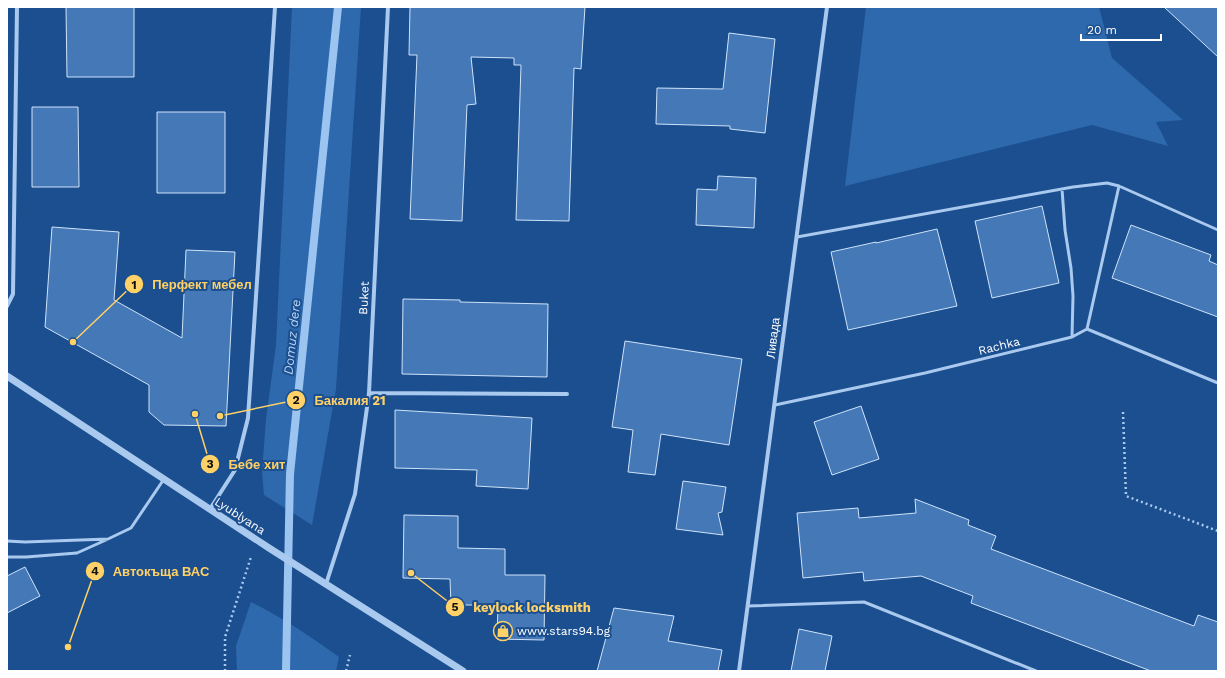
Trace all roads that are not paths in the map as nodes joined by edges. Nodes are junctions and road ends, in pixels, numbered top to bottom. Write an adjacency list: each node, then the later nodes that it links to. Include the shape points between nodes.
1 (17, 7): 9 (street, via 14,294)
2 (275, 7): 18 (street, via 248,418 235,470)
3 (388, 7): 14 (street, Buket)
4 (827, 7): 8 (street, Ливада)
5 (1119, 186): 6 (lane, via 1107,183); 7 (lane); 10 (lane)
6 (1062, 189): 8 (lane); 11 (lane, via 1073,296)
7 (1218, 230)
8 (797, 237): 16 (street, Ливада)
9 (7, 306)
10 (1087, 329): 11 (lane, Rachka); 13 (lane)
11 (1072, 337): 16 (lane, Rachka, via 925,373)
12 (7, 376): 17 (street, Lyublyana)
13 (1218, 383)
14 (369, 392): 15 (street); 22 (street, Buket, via 355,494)
15 (567, 394)
16 (775, 405): 23 (street, Ливада)
17 (164, 479): 18 (street, Lyublyana); 19 (lane, via 131,528)
18 (210, 509): 22 (street, Lyublyana)
19 (108, 539): 20 (lane); 21 (lane, via 77,553)
20 (7, 541)
21 (7, 557)
22 (326, 584): 24 (street, Lyublyana)
23 (748, 606): 25 (street, Ливада); 26 (lane, via 864,602)
24 (463, 671)
25 (739, 671)
26 (1036, 671)

